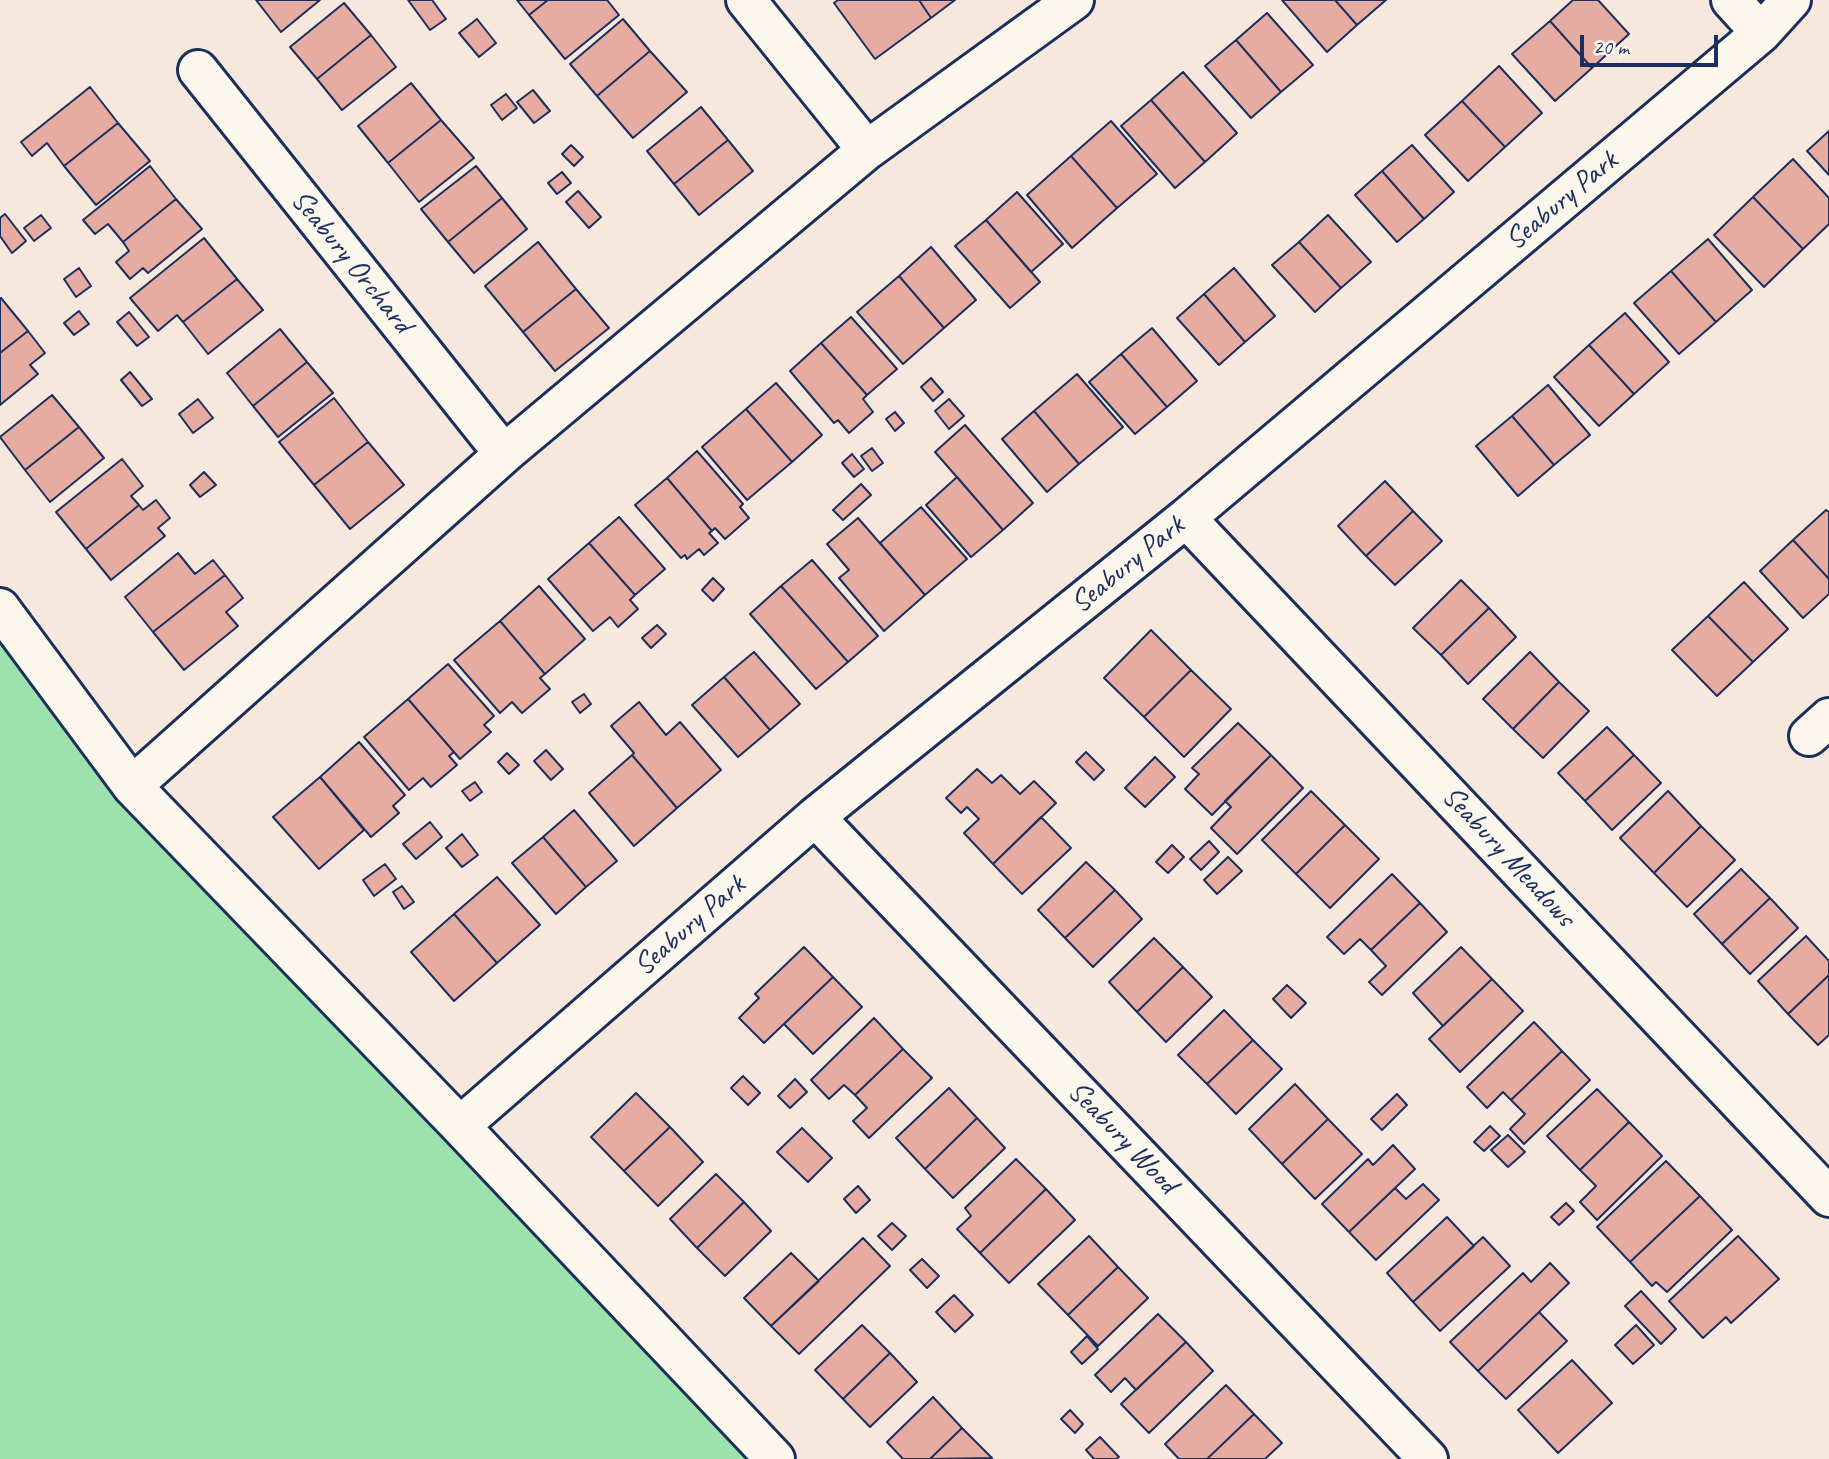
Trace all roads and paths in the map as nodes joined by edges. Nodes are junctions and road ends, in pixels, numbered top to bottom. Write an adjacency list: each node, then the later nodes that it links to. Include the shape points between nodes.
1 (746, 0): 7 (street)
2 (1074, 0): 7 (street)
3 (1731, 0): 5 (street)
4 (1791, 0): 5 (street, Seabury Park)
5 (1760, 33): 9 (street, Seabury Park)
6 (198, 70): 8 (street, Seabury Orchard)
7 (867, 150): 8 (street)
8 (504, 454): 11 (street)
9 (1186, 518): 12 (street, Seabury Park); 14 (street, Seabury Meadows)
10 (0, 608): 11 (street)
11 (132, 786): 13 (street)
12 (815, 817): 13 (street, Seabury Park); 16 (street, Seabury Wood)
13 (460, 1126): 15 (street)
14 (1829, 1197)
15 (775, 1459)
16 (1429, 1459)

